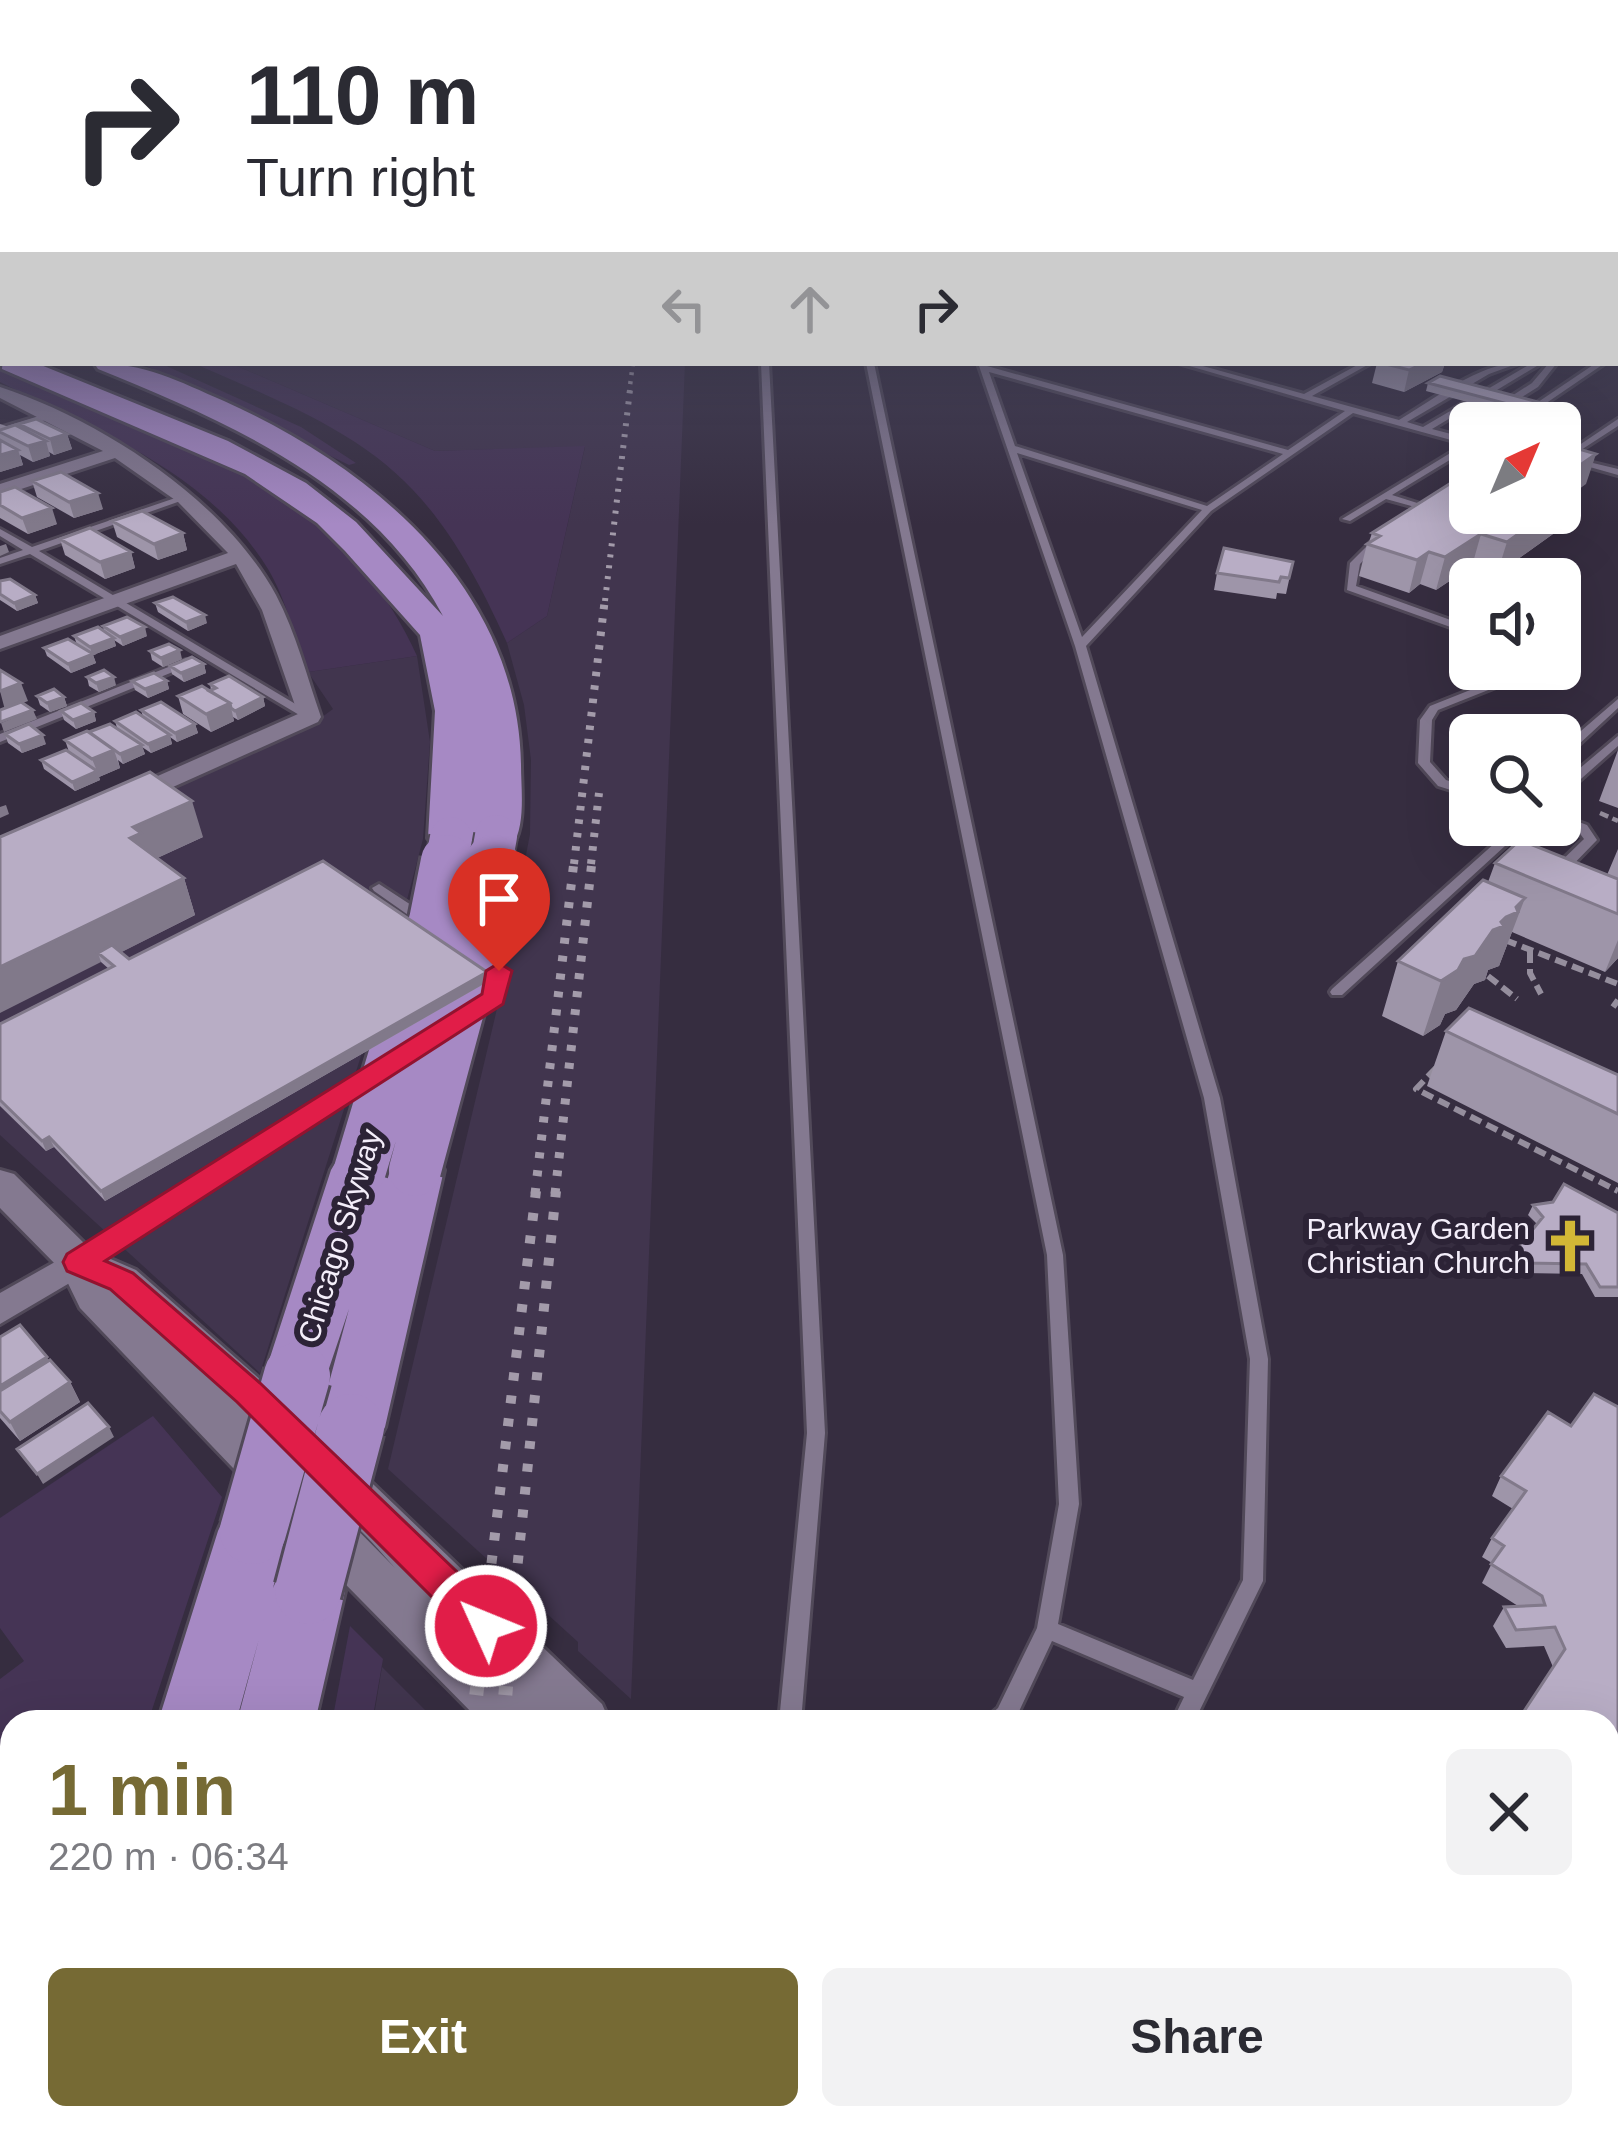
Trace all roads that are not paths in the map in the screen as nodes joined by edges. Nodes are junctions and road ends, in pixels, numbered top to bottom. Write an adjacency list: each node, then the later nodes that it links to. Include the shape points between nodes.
1 (19, 366): 53 (highway, via 286,485 330,517)
2 (85, 366): 53 (highway, Chicago Skyway, via 318,485 388,549)
3 (765, 366): 86 (lane, via 816,1433)
4 (871, 366): 80 (lane, via 1055,1255 1069,1504)
5 (983, 366): 32 (lane); 34 (lane)
6 (1194, 366): 18 (lane)
7 (1361, 366): 18 (lane)
8 (1488, 366): 24 (lane)
9 (1505, 366): 26 (lane)
10 (1523, 366): 27 (lane)
11 (1543, 366): 27 (lane)
12 (1544, 366): 29 (lane)
13 (1547, 366): 19 (lane)
14 (1549, 366): 20 (lane, via 1548,388)
15 (1596, 366): 21 (lane)
16 (150, 368): 67 (highway, Chicago Skyway, via 306,456 387,514 443,583 482,657 495,706 500,762)
17 (0, 392): 23 (street)
18 (1305, 397): 22 (lane)
19 (1508, 402)
20 (1526, 402)
21 (1542, 402)
22 (1352, 410): 24 (lane); 34 (lane)
23 (49, 416): 28 (lane); 33 (street)
24 (1387, 420): 26 (lane)
25 (1618, 422): 31 (lane)
26 (1400, 423): 27 (lane)
27 (1419, 428): 29 (lane)
28 (0, 431)
29 (1438, 434): 30 (lane)
30 (1449, 437)
31 (1581, 446)
32 (1015, 449): 42 (lane); 55 (lane)
33 (120, 451): 38 (street); 40 (street)
34 (1290, 453): 42 (lane)
35 (1449, 457): 39 (lane)
36 (1581, 463): 37 (lane)
37 (1618, 472)
38 (0, 490)
39 (1385, 496): 43 (lane); 44 (lane)
40 (184, 498): 48 (lane); 49 (street)
41 (1449, 498): 43 (lane)
42 (1208, 509): 55 (lane)
43 (1430, 509): 45 (lane)
44 (1346, 520)
45 (1412, 520)
46 (1394, 531): 52 (lane, via 1355,563 1351,588)
47 (0, 532): 48 (lane)
48 (31, 550): 50 (lane); 51 (lane)
49 (239, 556): 51 (street); 59 (street, via 266,595)
50 (0, 561)
51 (115, 601): 54 (street); 56 (lane)
52 (1449, 623)
53 (437, 630): 67 (highway, Chicago Skyway, via 456,698 458,770)
54 (0, 643)
55 (1080, 646): 81 (lane, via 1212,1098 1259,1360 1253,1582)
56 (206, 655): 59 (lane); 61 (lane)
57 (1479, 690): 64 (lane, via 1434,708 1426,720 1424,763)
58 (1618, 703): 60 (lane)
59 (310, 717): 65 (street)
60 (1581, 736)
61 (0, 738)
62 (1618, 740): 63 (lane)
63 (1581, 773)
64 (1449, 784)
65 (104, 809)
66 (1581, 827): 69 (lane, via 1592,840 1549,880)
67 (474, 837): 76 (highway, Chicago Skyway, bridge, via 435,922)
68 (1504, 846): 73 (lane)
69 (1537, 878)
70 (380, 888): 71 (lane)
71 (448, 936)
72 (465, 947): 74 (lane, via 499,971 494,998)
73 (1337, 992)
74 (436, 1036)
75 (416, 1048): 78 (lane)
76 (387, 1170): 82 (highway, Chicago Skyway, bridge, via 297,1376); 83 (highway, Chicago Skyway, bridge, via 351,1427)
77 (0, 1184): 78 (street)
78 (78, 1262): 79 (street); 84 (street, via 95,1297); 85 (street, via 122,1281 249,1392)
79 (0, 1310)
80 (1047, 1629): 81 (lane); 87 (lane)
81 (1198, 1693): 88 (lane)
82 (201, 1710)
83 (279, 1710)
84 (506, 1710)
85 (572, 1710)
86 (791, 1710)
87 (1008, 1710)
88 (1189, 1710)

